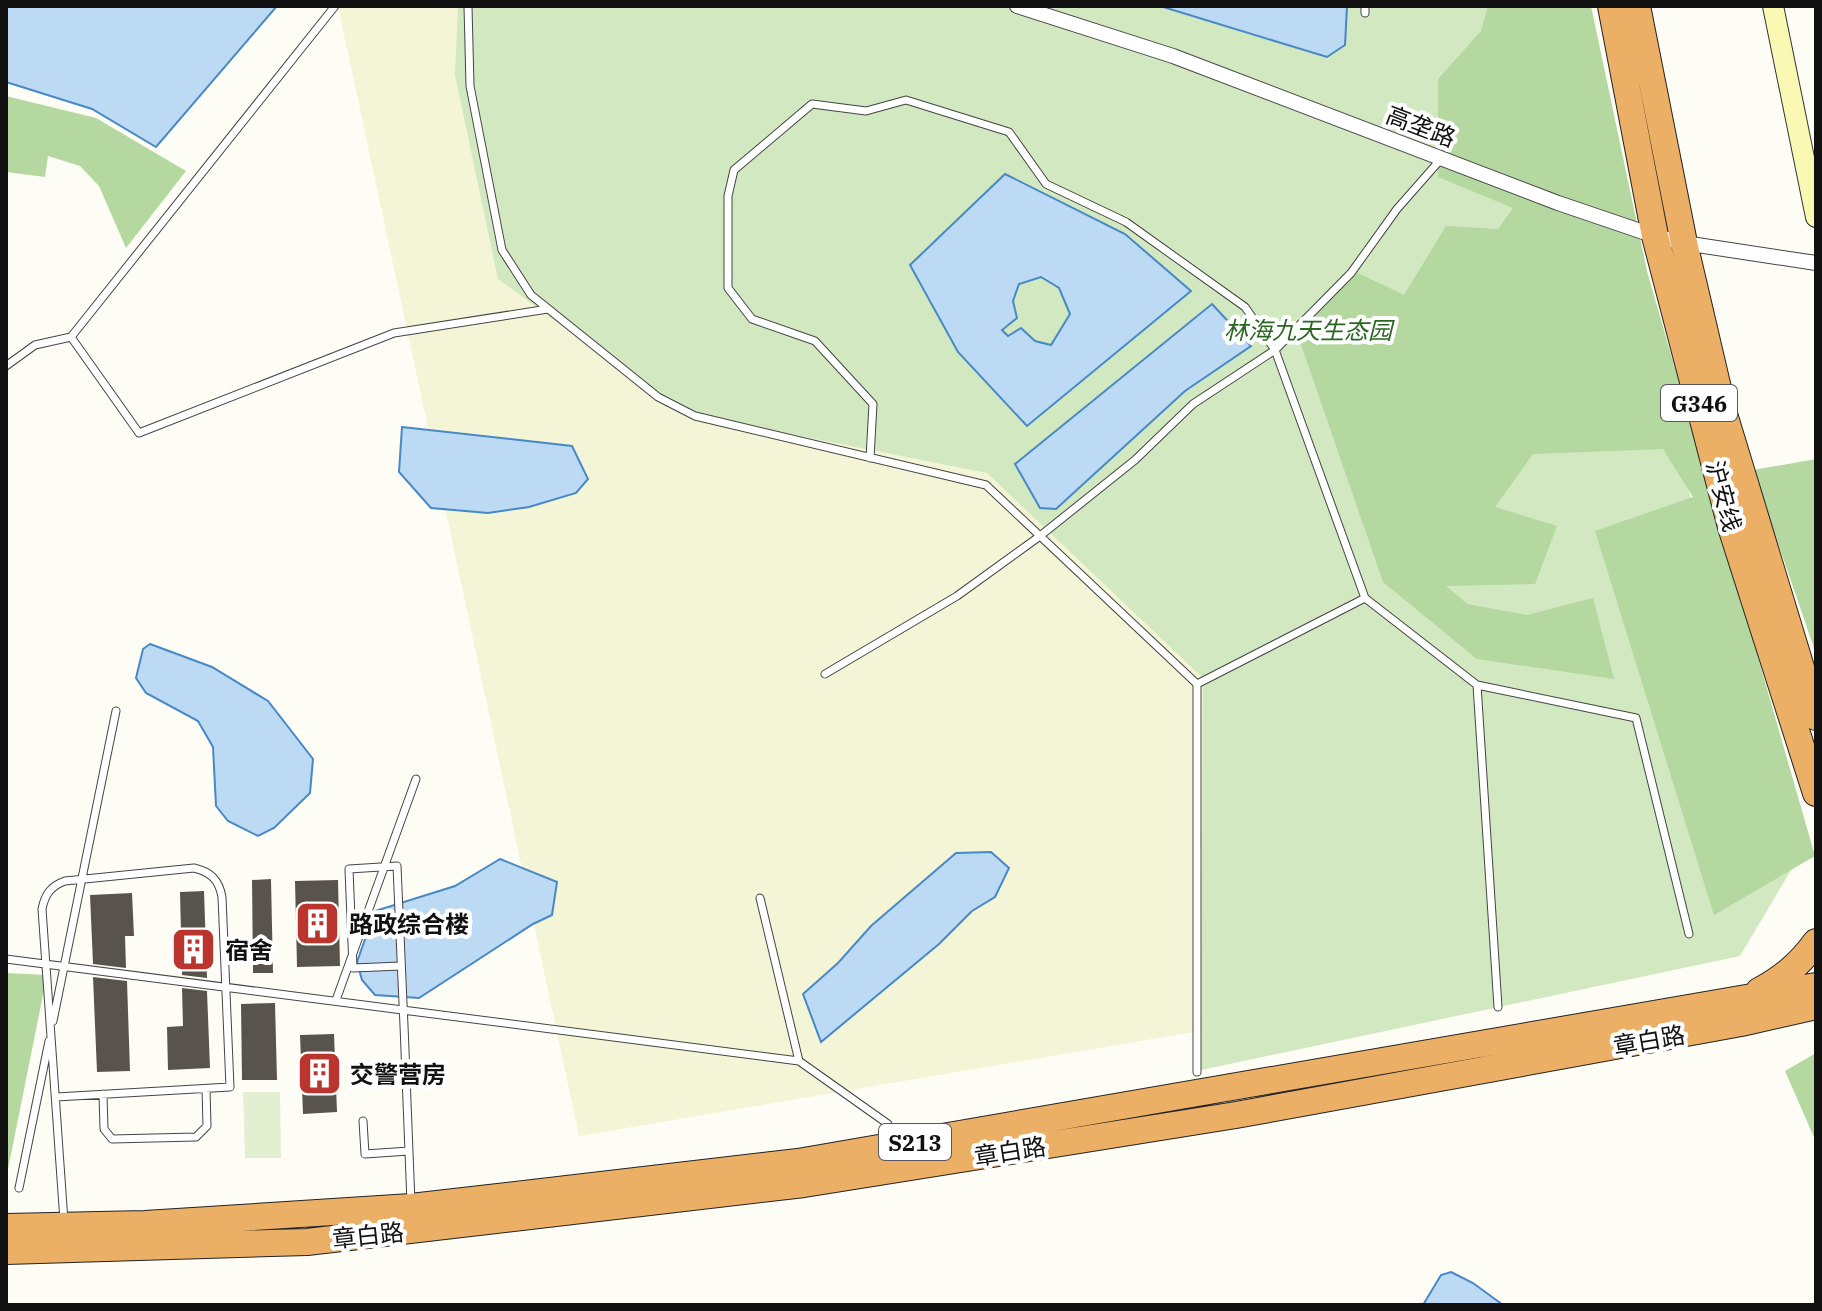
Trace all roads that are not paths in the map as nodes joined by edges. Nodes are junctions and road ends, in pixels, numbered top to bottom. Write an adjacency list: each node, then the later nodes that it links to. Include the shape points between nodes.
1 (335, 6): 13 (lane)
2 (468, 6): 12 (lane, via 470,86 502,250 531,295)
3 (1017, 6): 7 (street, 高垄路, via 1173,56)
4 (1611, 6): 9 (highway, 沪安线 / G346)
5 (1637, 6): 10 (highway, 沪安线 / G346)
6 (1773, 6): 8 (street)
7 (1443, 158): 9 (street, 高垄路); 14 (lane, via 1397,209 1351,273)
8 (1816, 217)
9 (1655, 236): 10 (street, 高垄路); 25 (highway, 沪安线 / G346, via 1731,527)
10 (1684, 243): 11 (street, 高垄路); 23 (highway, 沪安线 / G346, via 1724,414)
11 (1816, 263)
12 (548, 309): 13 (lane, via 394,333 139,433); 16 (lane, via 658,397 695,416)
13 (71, 337): 15 (lane, via 35,345)
14 (1275, 350): 16 (lane, via 1245,307 1126,222 1046,184 1009,132 906,100 866,111 812,104 734,170 728,196 728,288 752,319 815,341 873,404); 17 (lane, via 1193,404 1135,460); 18 (lane)
15 (6, 366)
16 (870, 458): 17 (lane, via 986,485)
17 (1040, 536): 19 (lane, via 957,596); 20 (lane)
18 (1365, 598): 20 (lane); 21 (lane)
19 (825, 674)
20 (1197, 684): 40 (lane)
21 (1477, 685): 27 (lane, via 1636,718); 36 (lane)
22 (116, 711): 30 (lane)
23 (1816, 717)
24 (416, 779): 34 (lane)
25 (1816, 793)
26 (760, 898): 39 (lane)
27 (1689, 934)
28 (1816, 942): 33 (highway, via 1784,977)
29 (6, 959): 30 (lane)
30 (65, 965): 34 (lane); 47 (lane)
31 (401, 966): 31 (lane, via 353,968 349,869 397,866); 46 (lane)
32 (1816, 986): 33 (highway, 章白路 / S213)
33 (1747, 997): 48 (highway, 章白路 / S213, via 798,1162)
34 (336, 1000): 39 (lane)
35 (1816, 1006): 38 (highway, 章白路 / S213)
36 (1498, 1007)
37 (1816, 1022): 38 (highway)
38 (1741, 1023): 51 (highway, 章白路 / S213, via 1236,1115 804,1184 307,1242)
39 (799, 1061): 45 (lane)
40 (1197, 1072)
41 (206, 1089): 42 (lane); 42 (lane, via 206,1130 181,1138 112,1139 104,1129); 43 (lane, via 230,1087 222,897 213,876 194,868 65,881 46,895 42,909)
42 (103, 1094): 43 (lane)
43 (56, 1097): 49 (lane)
44 (363, 1121): 46 (lane, via 365,1154)
45 (888, 1124)
46 (409, 1151): 48 (lane)
47 (19, 1188)
48 (411, 1207): 49 (highway, 章白路 / S213)
49 (64, 1226): 50 (highway, 章白路 / S213)
50 (6, 1227)
51 (6, 1251)

